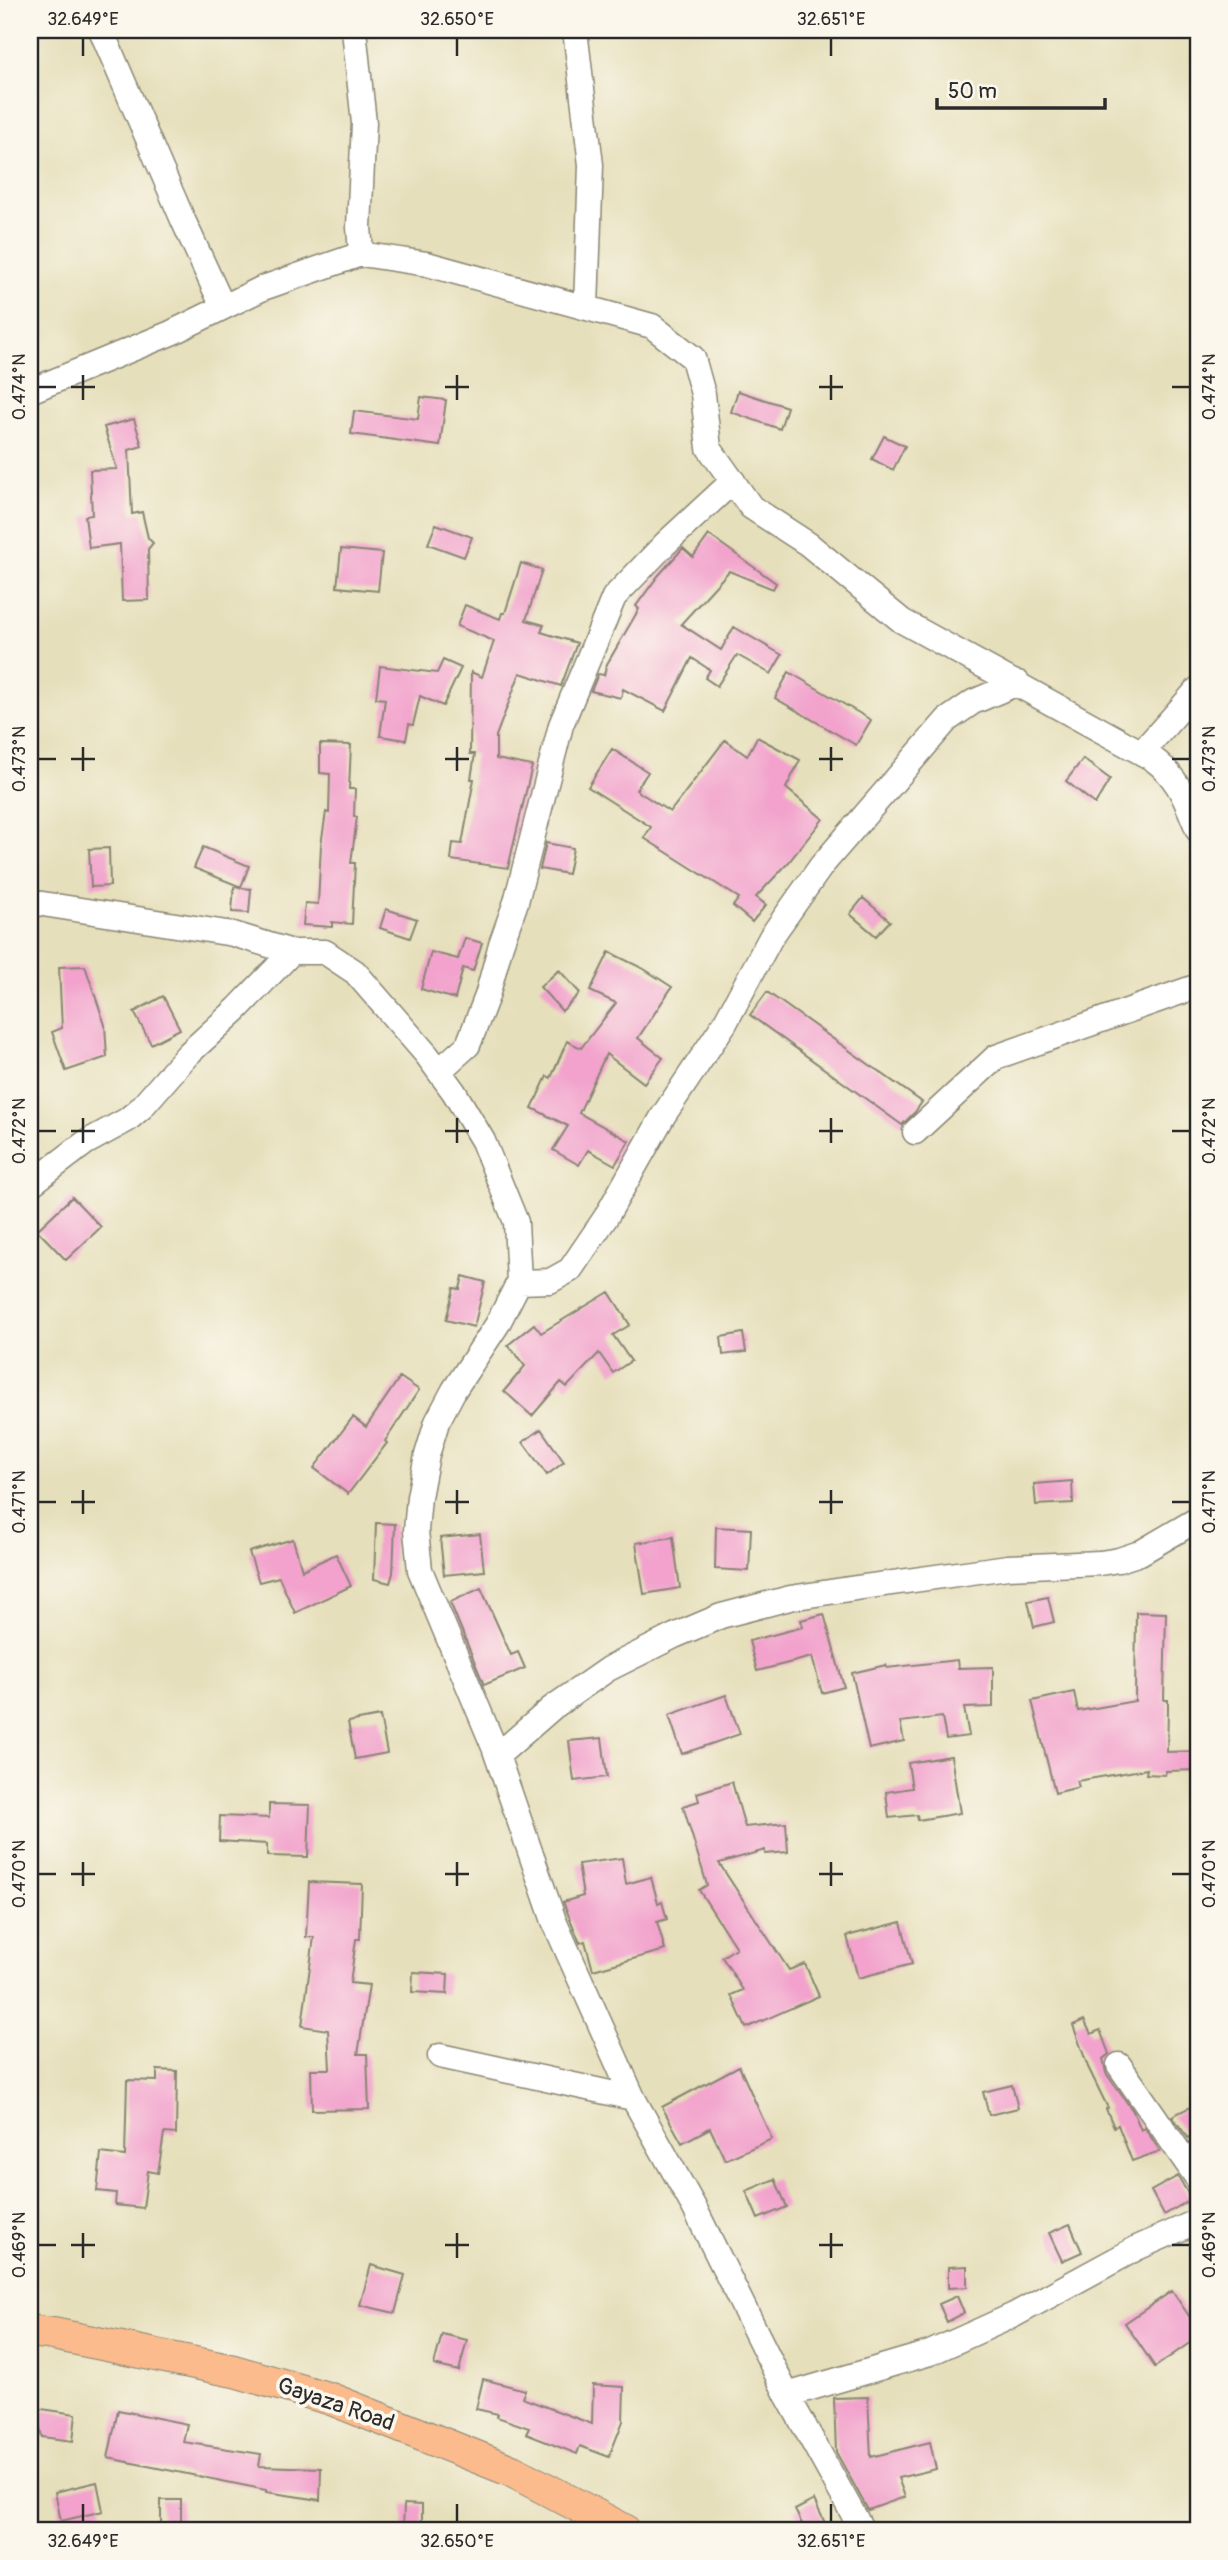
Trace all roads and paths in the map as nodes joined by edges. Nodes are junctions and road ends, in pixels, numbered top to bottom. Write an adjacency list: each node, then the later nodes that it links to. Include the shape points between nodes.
1 (101, 30): 5 (street)
2 (354, 30): 4 (street, via 364,123)
3 (575, 30): 6 (street, via 591,165)
4 (361, 254): 5 (street); 6 (street, via 426,264)
5 (223, 307): 7 (street, via 171,334)
6 (586, 307): 8 (street, via 652,326 693,358 703,394 709,448)
7 (30, 390)
8 (733, 481): 9 (street, via 751,507 808,544 902,621); 16 (street, via 614,597 561,725 487,996 468,1045)
9 (1018, 683): 11 (street); 19 (street, via 947,720 822,865 771,937 725,1023 570,1270 550,1281)
10 (1198, 690): 11 (street)
11 (1142, 752): 12 (street, via 1169,771 1180,786)
12 (1198, 830)
13 (30, 902): 14 (street, via 233,934)
14 (292, 952): 16 (street, via 325,952 355,972); 18 (street, via 188,1054 141,1108)
15 (1198, 986): 17 (street, via 996,1057)
16 (439, 1071): 19 (street, via 483,1141 510,1203 516,1222)
17 (915, 1132)
18 (30, 1185)
19 (519, 1282): 21 (street, via 437,1422 426,1455 416,1531 418,1561 428,1594)
20 (1198, 1519): 21 (street, via 1119,1560 1007,1567 856,1588 790,1598 721,1616 608,1669 552,1708)
21 (497, 1756): 24 (street, via 554,1921)
22 (440, 2056): 24 (street)
23 (1119, 2065): 25 (street)
24 (633, 2098): 28 (street, via 695,2209)
25 (1198, 2179)
26 (1198, 2221): 28 (street, via 930,2353)
27 (30, 2331): 29 (main road, Gayaza Road, via 234,2371 331,2399 512,2470)
28 (787, 2395): 30 (street)
29 (624, 2530)
30 (862, 2530)

